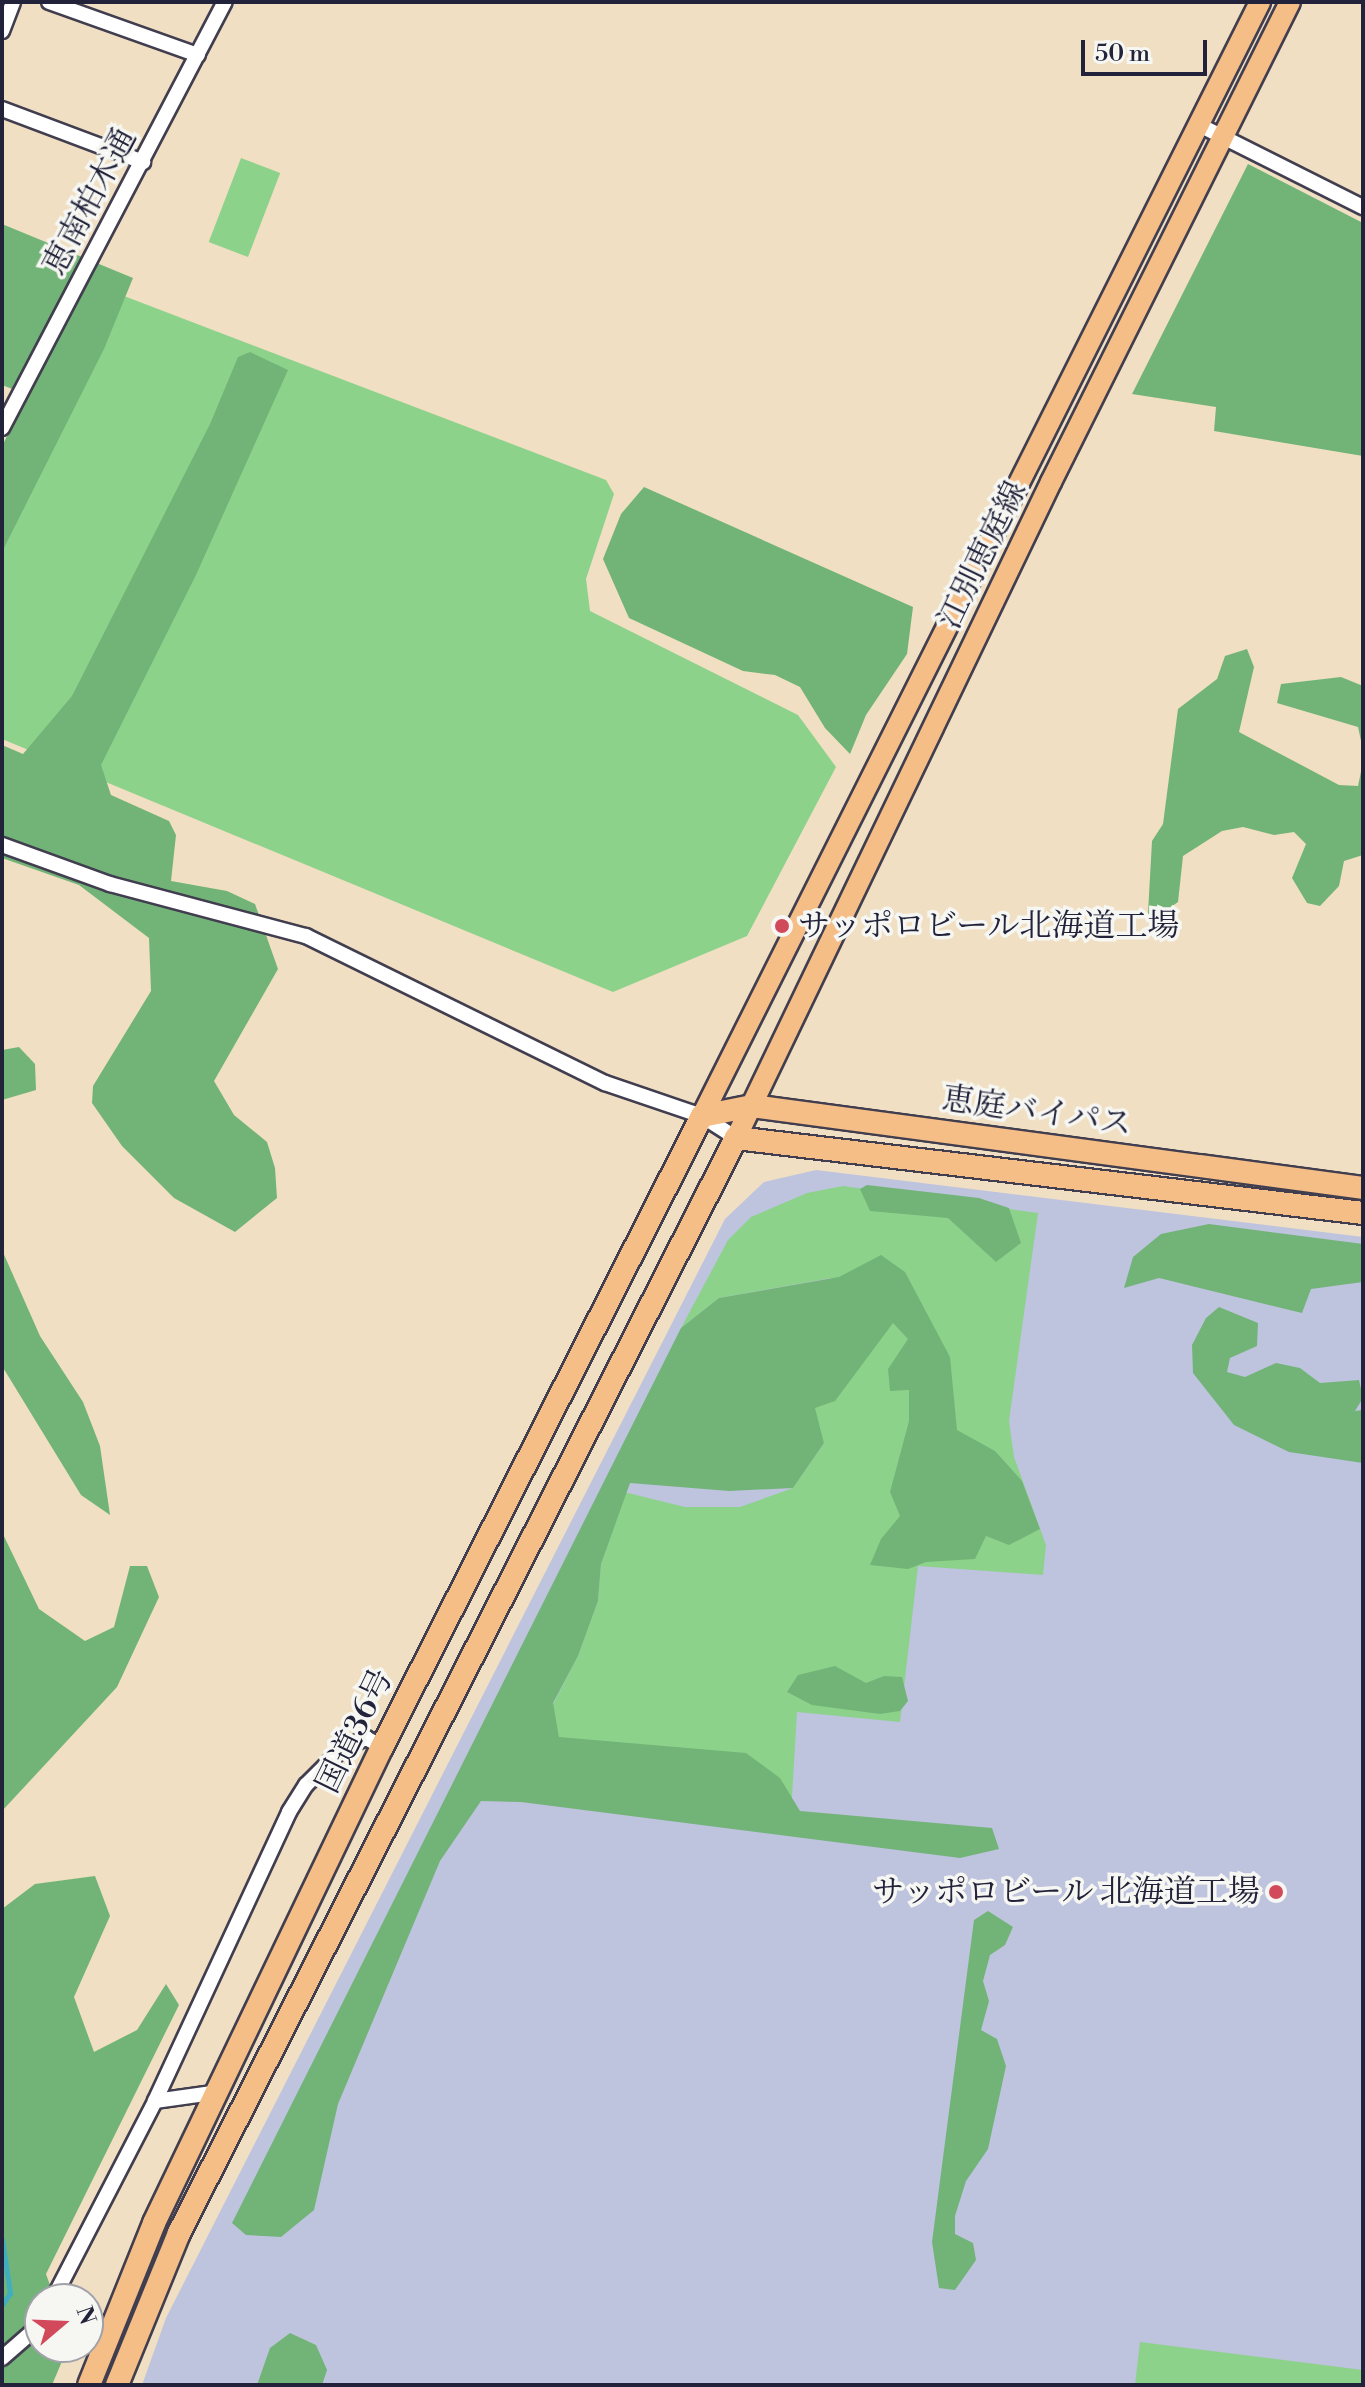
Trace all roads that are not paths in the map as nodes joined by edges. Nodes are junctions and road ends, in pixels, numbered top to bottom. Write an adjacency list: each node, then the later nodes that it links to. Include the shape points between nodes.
1 (13, 2): 6 (street)
2 (49, 2): 7 (street)
3 (225, 2): 7 (street, 恵南柏木通)
4 (1260, 2): 9 (main road, 江別恵庭線)
5 (1290, 2): 10 (main road, 江別恵庭線)
6 (2, 31)
7 (198, 55): 11 (street, 恵南柏木通)
8 (2, 109): 11 (street)
9 (1197, 124): 10 (street); 16 (main road, 江別恵庭線)
10 (1223, 137): 12 (street); 15 (main road, 江別恵庭線)
11 (143, 162): 13 (street, 恵南柏木通)
12 (1363, 207)
13 (2, 428)
14 (2, 845): 16 (street, via 110,884 306,936 605,1083)
15 (752, 1106): 16 (highway, 恵庭バイパス); 17 (main road, 江別恵庭線); 18 (highway, 恵庭バイパス)
16 (702, 1116): 17 (street); 20 (highway, 国道36号)
17 (736, 1138): 19 (highway, 恵庭バイパス); 27 (highway, via 179,2233)
18 (1363, 1188)
19 (1363, 1213)
20 (382, 1747): 21 (highway, 国道36号); 22 (street, via 366,1738 341,1750 306,1785)
21 (220, 2092): 22 (street); 26 (highway, 国道36号, via 154,2223)
22 (155, 2101): 23 (street)
23 (61, 2283)
24 (24, 2339): 25 (street)
25 (2, 2358)
26 (89, 2385)
27 (117, 2385)

